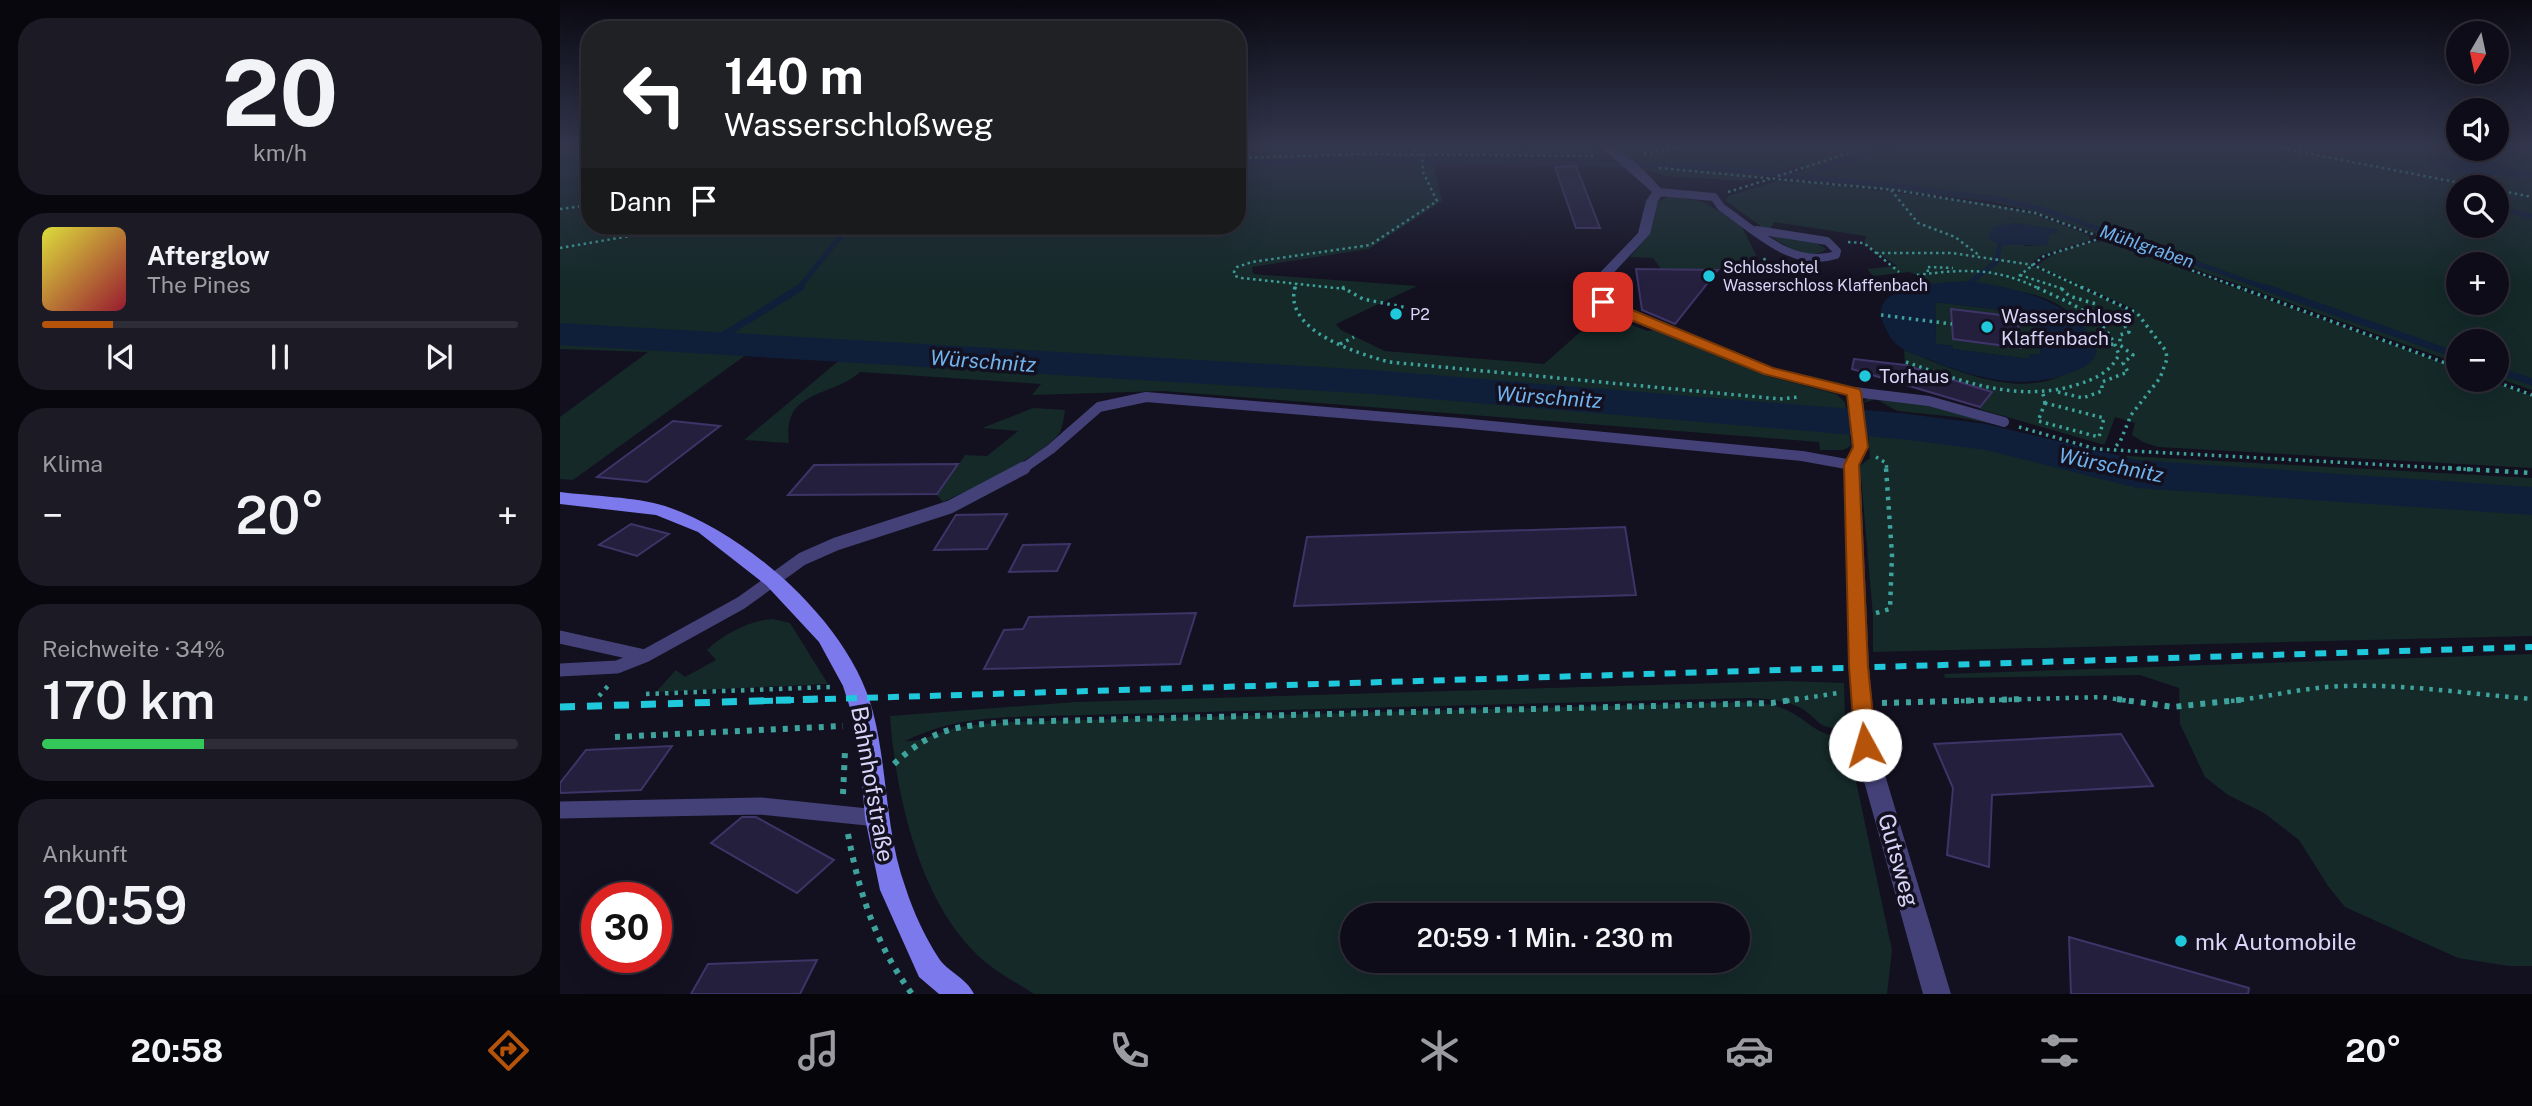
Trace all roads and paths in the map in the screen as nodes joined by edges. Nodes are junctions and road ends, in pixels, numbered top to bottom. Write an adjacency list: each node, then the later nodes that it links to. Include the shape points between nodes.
1 (1432, 192): 23 (path, via 1437,201 1370,245 1252,262 1234,272 1242,278)
2 (1658, 192): 36 (street, via 1644,234 1599,281 1596,290 1603,302 1768,371)
3 (1662, 192): 8 (lane)
4 (1729, 192): 8 (path)
5 (1893, 192): 18 (path, via 1918,223 1955,237)
6 (1911, 192): 14 (path, via 1990,202)
7 (2509, 192): 9 (path)
8 (1714, 197): 12 (lane, via 1721,207)
9 (2532, 197)
10 (581, 206): 11 (path)
11 (560, 209)
12 (1757, 230): 15 (lane); 15 (lane, via 1805,260 1836,255)
13 (636, 235): 16 (path)
14 (2103, 237): 19 (path, via 2043,256); 32 (path)
15 (1826, 241): 17 (path, via 1864,243)
16 (560, 248)
17 (1876, 253): 18 (path); 20 (path)
18 (1980, 257): 19 (path)
19 (2032, 265): 22 (path); 40 (path, via 2137,313 2166,351 2160,378)
20 (1899, 272)
21 (1917, 275): 22 (path, via 1969,269)
22 (2019, 277): 30 (path, via 2086,311); 30 (path, via 2055,284 2070,296 2095,304 2108,320 2123,323 2129,332 2120,334)
23 (1297, 283): 24 (path, via 1341,287 1363,299); 29 (path, via 1294,310)
24 (1408, 308)
25 (1881, 315): 26 (path)
26 (1952, 324)
27 (1354, 337): 29 (path)
28 (2090, 341): 30 (path)
29 (1339, 345): 36 (path, via 1363,356 1420,366 1780,398)
30 (2120, 345): 34 (path, via 2107,374); 34 (path, via 2133,355 2123,363 2128,372 2102,382 2102,391 2083,398)
31 (1906, 362): 35 (path, via 2008,392)
32 (2446, 363)
33 (2509, 387): 37 (path)
34 (2057, 392): 35 (path)
35 (2043, 394): 38 (path)
36 (1849, 395): 39 (lane, via 1929,401); 41 (street, Gutsweg)
37 (2532, 395)
38 (2045, 403): 38 (path, via 2104,418 2099,437 2038,421)
39 (2004, 422): 40 (path)
40 (2112, 450): 42 (path)
41 (1856, 456): 44 (lane, via 1820,458 1146,397 1099,407 1020,471 950,507 836,544 802,559); 45 (street, Gutsweg); 45 (path, via 1886,463 1892,588 1890,609)
42 (2532, 473)
43 (560, 498): 44 (main road, Bahnhofstraße, via 659,510 704,528)
44 (773, 580): 47 (lane); 50 (main road, Bahnhofstraße, via 826,637)
45 (1858, 618): 53 (street, Gutsweg)
46 (560, 637): 47 (lane)
47 (645, 656): 48 (lane, via 617,667)
48 (560, 670)
49 (610, 683): 52 (path)
50 (853, 686): 51 (path); 55 (main road, Bahnhofstraße)
51 (646, 694)
52 (599, 696)
53 (1861, 697): 54 (path, via 1924,703 2102,697 2173,707 2270,693 2380,686); 57 (path, via 996,723 927,736 896,763); 61 (street, Gutsweg, via 1865,745)
54 (2532, 699)
55 (864, 725): 56 (path); 57 (main road, Bahnhofstraße)
56 (615, 737)
57 (872, 771): 59 (main road, Bahnhofstraße)
58 (560, 810): 59 (lane, via 761,806)
59 (877, 818): 60 (main road, Bahnhofstraße, via 893,890 929,968)
60 (960, 994)
61 (1937, 994)

